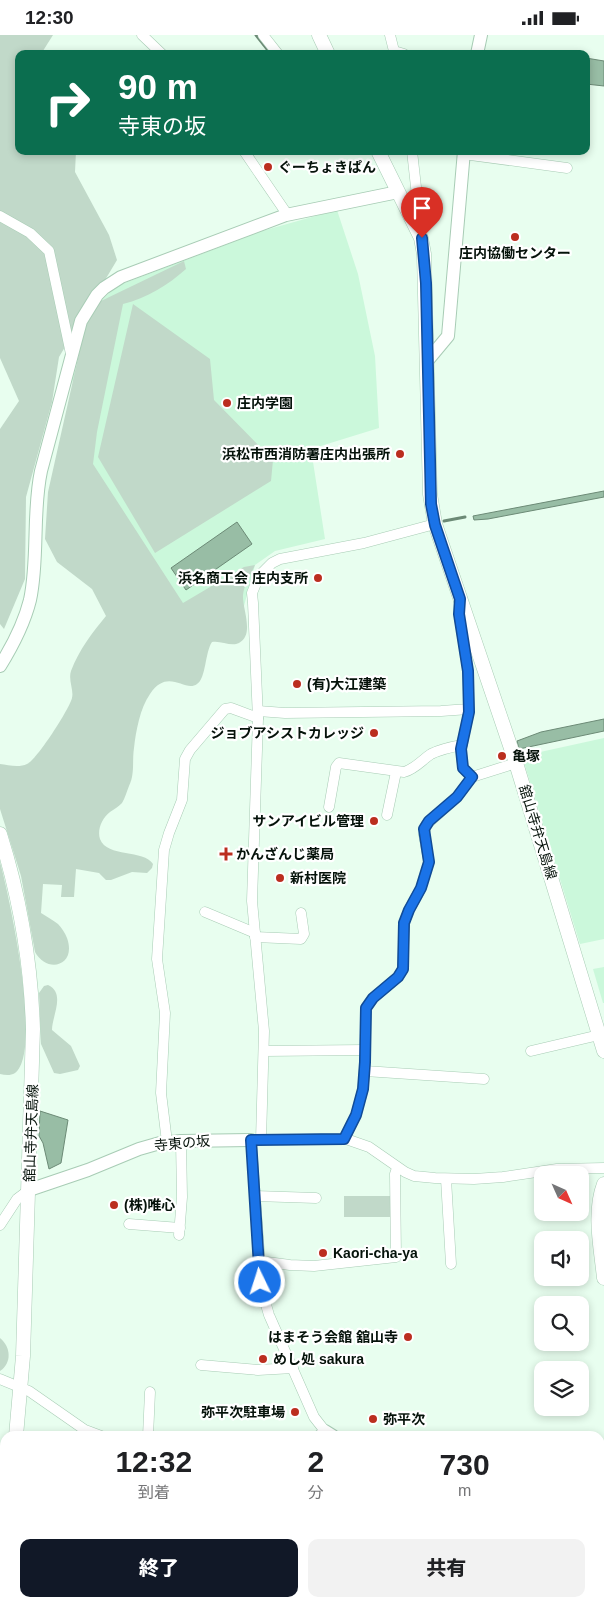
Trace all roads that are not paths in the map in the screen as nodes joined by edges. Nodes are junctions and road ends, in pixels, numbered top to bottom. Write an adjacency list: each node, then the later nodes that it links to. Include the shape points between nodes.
1 (142, 35): 6 (street)
2 (263, 35): 7 (street)
3 (319, 35): 8 (main road)
4 (390, 35): 9 (street)
5 (481, 35): 10 (street)
6 (158, 50)
7 (275, 50)
8 (326, 50)
9 (396, 50)
10 (479, 50)
11 (247, 155): 18 (street)
12 (380, 155): 17 (main road, 舘山寺弁天島線)
13 (412, 155): 20 (street)
14 (464, 155): 22 (street, via 448,336)
15 (483, 155): 16 (street)
16 (567, 168)
17 (398, 192): 18 (street); 20 (main road, 舘山寺弁天島線)
18 (287, 214): 21 (street, via 113,282 97,295 85,312)
19 (0, 216): 21 (street, via 30,233 49,251)
20 (422, 238): 22 (main road, 舘山寺弁天島線)
21 (71, 355): 25 (street, via 38,483 30,600 17,636)
22 (428, 360): 23 (main road, 舘山寺弁天島線, via 430,494)
23 (435, 525): 24 (main road, 舘山寺弁天島線, via 460,599); 27 (street, via 280,559 264,569 252,593)
24 (472, 652): 26 (street, via 468,671); 29 (main road, 舘山寺弁天島線)
25 (0, 666)
26 (469, 709): 27 (street); 28 (street)
27 (258, 714): 37 (street, via 252,901); 48 (street, via 226,709 187,755 182,800 164,850 157,959 165,1013 161,1093)
28 (462, 745): 30 (street, via 430,755 409,771); 31 (street, via 463,768)
29 (516, 763): 31 (street); 38 (main road, 舘山寺弁天島線)
30 (396, 772): 32 (street, via 338,763); 33 (street)
31 (472, 777): 39 (street, via 457,797 426,825 424,835 429,862 404,923 403,969 366,1008)
32 (329, 807)
33 (387, 815)
34 (0, 834): 53 (main road, 舘山寺弁天島線, via 18,903 30,979 33,1055)
35 (205, 912): 37 (street)
36 (301, 913): 37 (street, via 304,934 301,939)
37 (255, 935): 40 (street)
38 (599, 1035): 41 (street); 42 (main road, 舘山寺弁天島線)
39 (365, 1050): 40 (street); 43 (street)
40 (264, 1051): 46 (street)
41 (531, 1051)
42 (604, 1051)
43 (365, 1071): 44 (street); 45 (street, via 356,1115)
44 (484, 1079)
45 (344, 1139): 46 (street, 寺東の坂); 49 (street, 寺東の坂, via 369,1147)
46 (256, 1140): 47 (street, 寺東の坂); 54 (street)
47 (181, 1141): 48 (street, 寺東の坂); 56 (street, via 180,1231)
48 (167, 1142): 53 (street, 寺東の坂)
49 (397, 1168): 51 (street, 寺東の坂, via 414,1175); 58 (street, via 396,1257 314,1266)
50 (604, 1168): 51 (street, 寺東の坂)
51 (446, 1179): 59 (street)
52 (604, 1184): 60 (main road, via 599,1213)
53 (29, 1190): 57 (street, via 17,1199); 64 (main road, 舘山寺弁天島線)
54 (255, 1196): 55 (street); 58 (street)
55 (316, 1198)
56 (129, 1224)
57 (0, 1225)
58 (259, 1261): 62 (street, via 266,1307)
59 (451, 1265)
60 (604, 1278)
61 (201, 1365): 62 (street, via 258,1370)
62 (293, 1368): 69 (street)
63 (0, 1379): 64 (street)
64 (20, 1387): 66 (main road, 舘山寺弁天島線); 67 (street)
65 (150, 1392): 68 (street)
66 (16, 1431)
67 (87, 1431)
68 (148, 1431)
69 (323, 1431)

